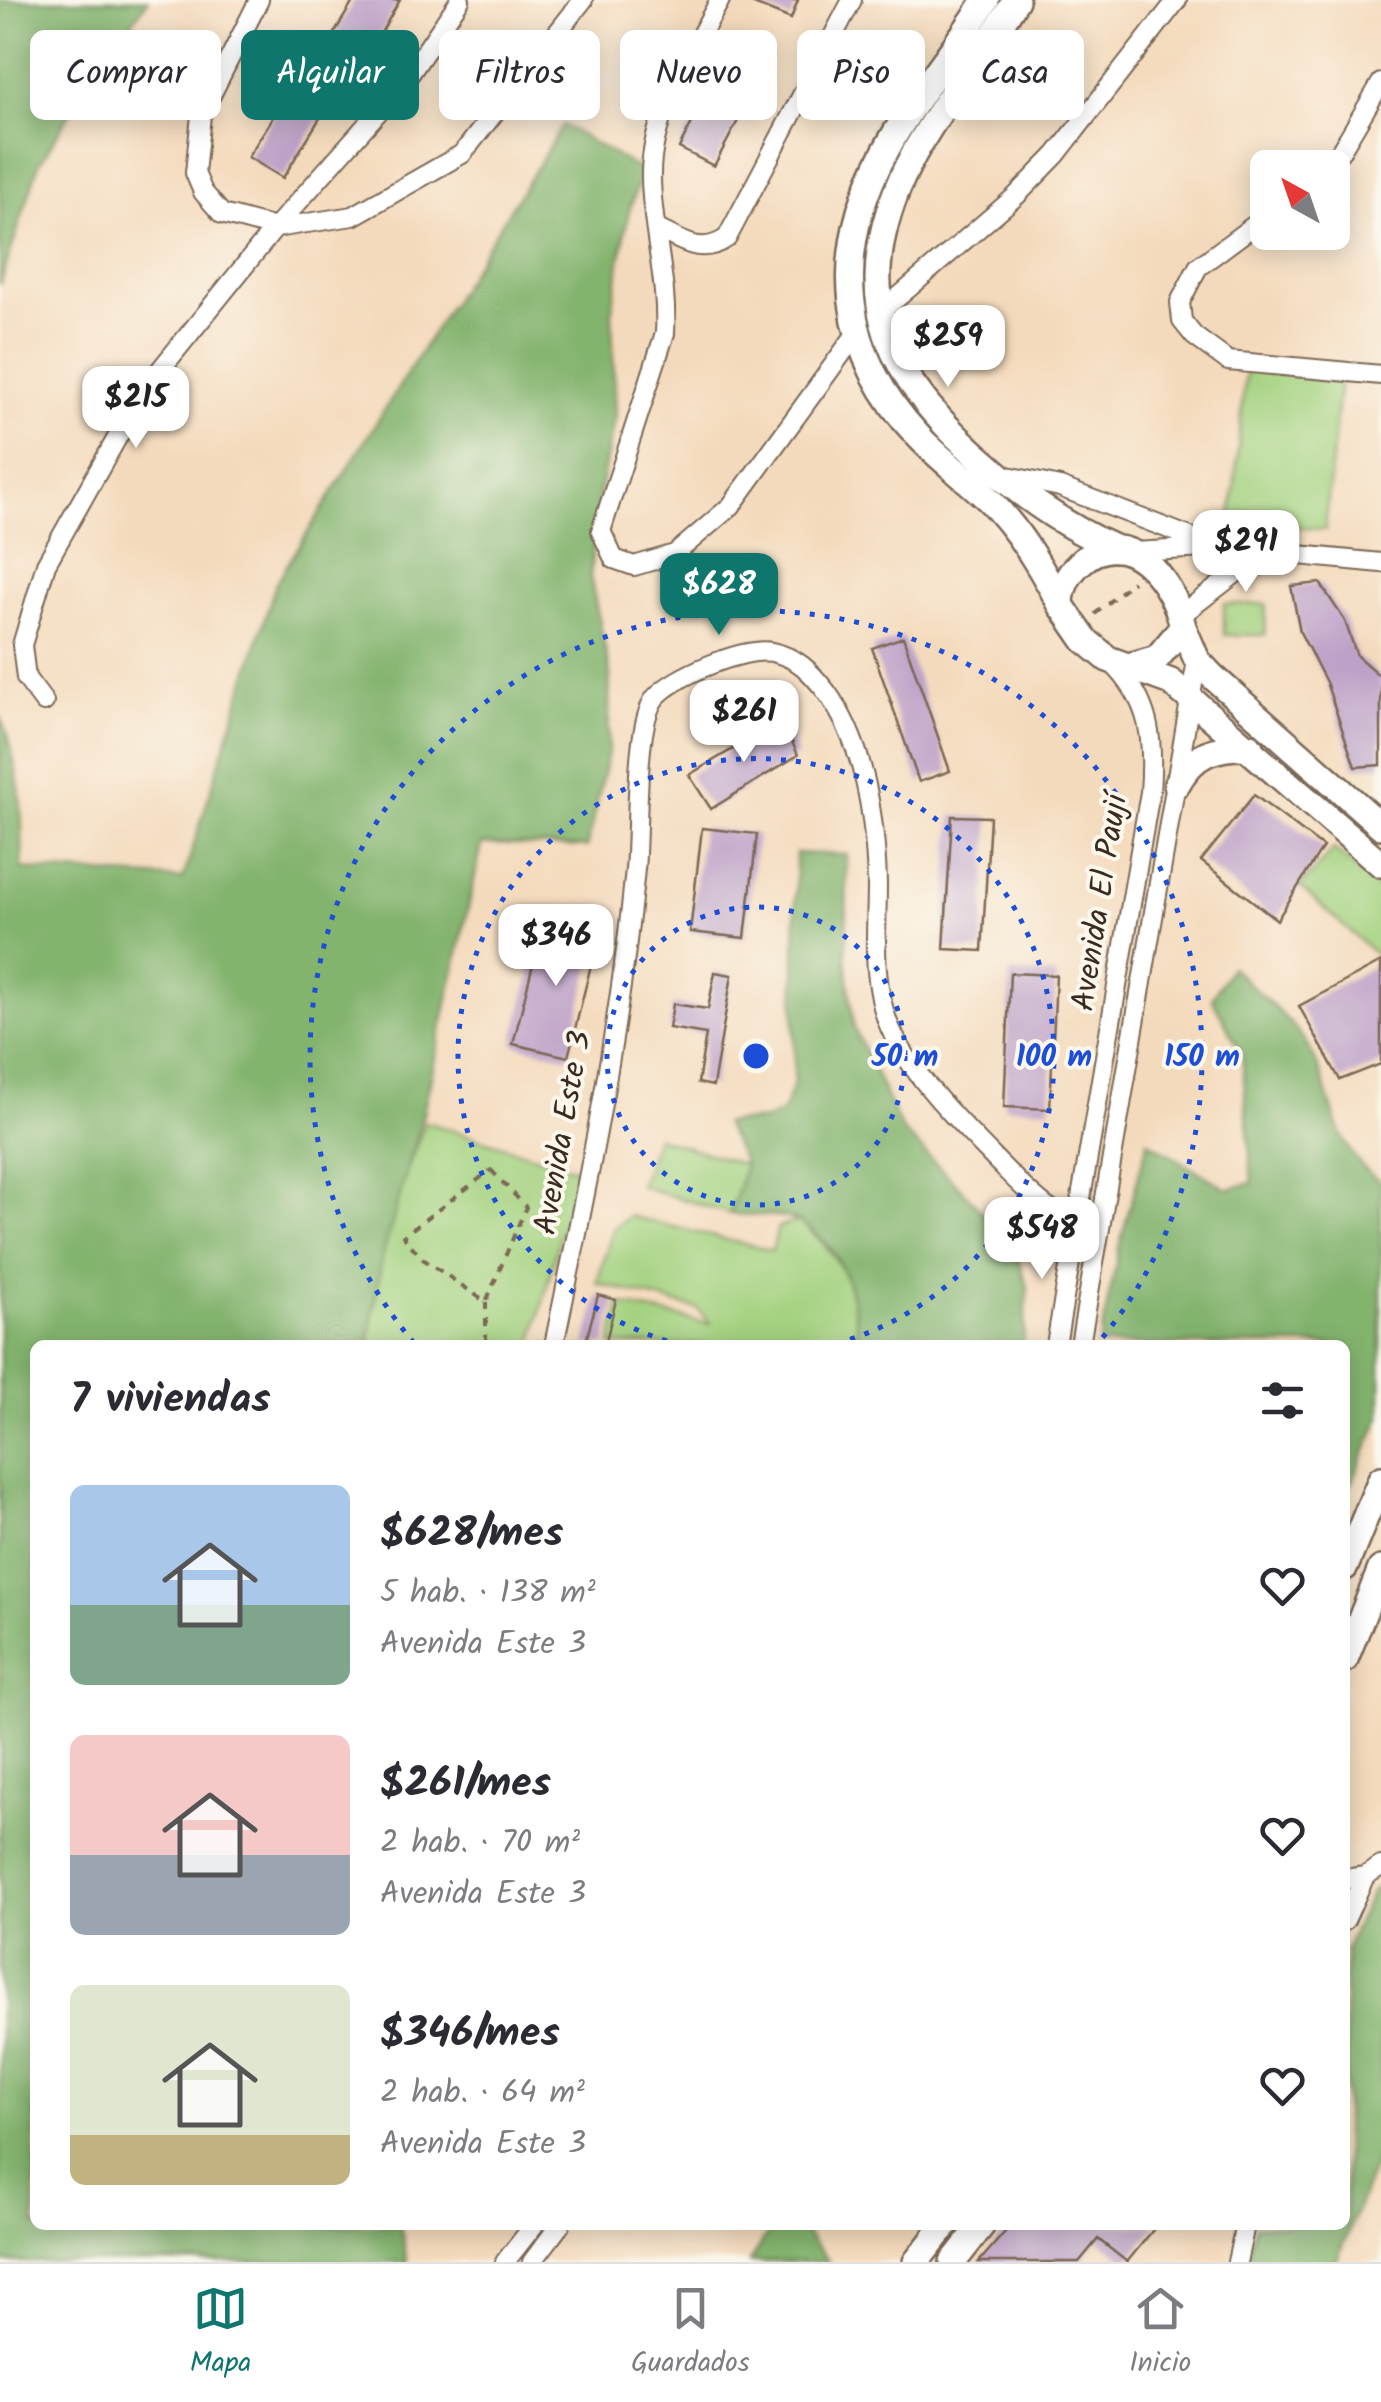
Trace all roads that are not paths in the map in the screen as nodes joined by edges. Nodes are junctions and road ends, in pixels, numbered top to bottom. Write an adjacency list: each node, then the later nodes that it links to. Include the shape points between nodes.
1 (259, 0): 11 (street, via 201,115 195,173 222,214)
2 (460, 0): 11 (street, via 403,84)
3 (584, 0): 11 (street, via 462,154 353,216)
4 (720, 0): 12 (street, via 668,102 656,142 650,177)
5 (852, 0): 12 (street, via 727,238 699,249)
6 (986, 0): 15 (main road, via 872,182 851,267)
7 (1016, 0): 14 (main road, via 902,176 884,231)
8 (1177, 0): 14 (street, via 1056,155)
9 (1381, 83): 10 (street)
10 (1341, 150)
11 (275, 228): 28 (street, via 144,390 46,564 22,645 26,678)
12 (656, 228): 15 (street, via 665,333 601,531 614,559 634,566 675,554 731,506)
13 (1250, 228): 16 (street, via 1198,267 1180,302 1182,321 1194,336 1228,361)
14 (882, 311): 17 (main road, via 889,345 915,394)
15 (856, 334): 22 (main road, via 883,394 1014,528)
16 (1377, 371)
17 (998, 474): 18 (street, via 1060,487); 20 (main road, via 1054,517)
18 (1216, 547): 19 (street); 20 (street)
19 (1303, 556): 21 (street); 23 (street, via 1240,570)
20 (1130, 558): 22 (main road, via 1097,552 1076,566); 23 (main road, via 1152,566)
21 (1381, 563)
22 (1061, 605): 24 (main road, via 1084,640)
23 (1182, 621): 25 (main road); 26 (main road, via 1158,658)
24 (1108, 659): 26 (main road); 33 (street, Avenida El Paují, via 1142,702 1152,735 1152,769)
25 (1197, 660): 27 (street, Avenida El Paují); 31 (main road)
26 (1134, 665): 27 (main road)
27 (1190, 698): 29 (main road); 30 (street, Avenida El Paují)
28 (44, 702)
29 (1250, 747): 30 (main road, via 1209,750); 32 (main road)
30 (1176, 784): 34 (street, Avenida El Paují)
31 (1381, 826)
32 (1381, 864)
33 (1077, 1227): 34 (street, Avenida Este 3); 35 (street, Avenida Este 3, via 1027,1193 898,1046 875,972 876,880 863,770 842,713 804,662 768,651 737,656 692,672 655,699 640,743 630,923); 36 (street, Avenida El Paují)
34 (1100, 1229): 37 (street, Avenida El Paují)
35 (555, 1340)
36 (1057, 1340)
37 (1081, 1340)
38 (1381, 1479): 39 (main road)
39 (1350, 1554)
40 (1381, 1568): 41 (main road)
41 (1350, 1646)
42 (1373, 1871): 43 (street)
43 (1350, 1911)
44 (530, 2230): 49 (street)
45 (556, 2230): 50 (street)
46 (941, 2230): 51 (main road)
47 (978, 2230): 52 (main road)
48 (1244, 2230): 53 (street)
49 (505, 2262)
50 (532, 2262)
51 (916, 2262)
52 (953, 2262)
53 (1237, 2262)

